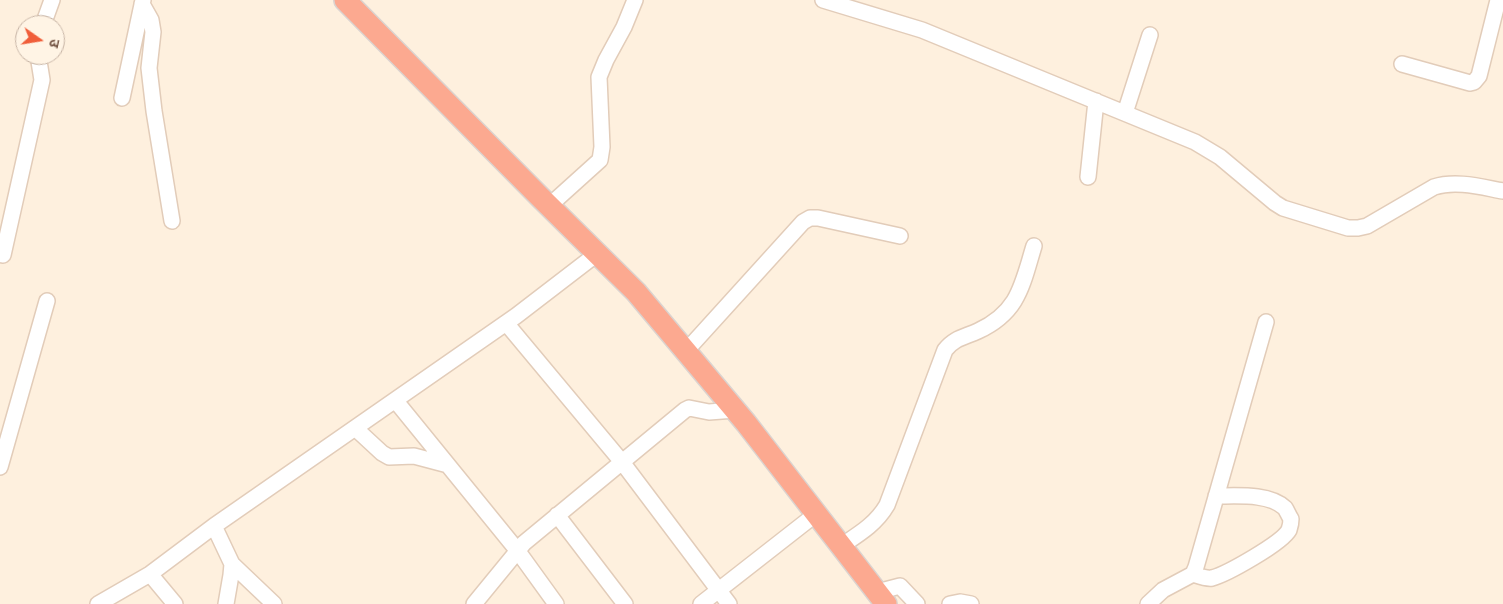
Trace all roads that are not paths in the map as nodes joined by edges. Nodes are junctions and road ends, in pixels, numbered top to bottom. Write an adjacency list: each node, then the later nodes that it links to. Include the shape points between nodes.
1 (52, 0): 7 (street)
2 (345, 0): 16 (highway)
3 (635, 0): 16 (street, via 599,77 600,160)
4 (823, 0): 12 (street, via 922,30)
5 (1498, 0): 9 (street, via 1479,76 1474,82)
6 (143, 2): 11 (street); 17 (street, via 153,32 150,68 154,111)
7 (47, 15)
8 (1150, 35): 13 (street)
9 (1402, 64)
10 (40, 65): 21 (street, via 42,80)
11 (122, 98)
12 (1096, 101): 13 (street); 14 (street)
13 (1125, 113): 15 (street, via 1210,150 1283,208 1348,228 1367,226 1444,184)
14 (1088, 177)
15 (1503, 191)
16 (549, 206): 20 (highway)
17 (172, 221)
18 (900, 236): 25 (street, via 810,218)
19 (1034, 246): 36 (street, via 1021,290 1011,307 994,323 957,338 945,350 887,505 870,526)
20 (598, 253): 24 (street); 25 (highway)
21 (3, 255)
22 (47, 301): 31 (street)
23 (1266, 322): 32 (street)
24 (506, 323): 26 (street); 29 (street)
25 (686, 351): 27 (highway)
26 (395, 400): 28 (street); 30 (street)
27 (735, 410): 29 (street, via 684,410); 33 (highway)
28 (354, 428): 30 (street, via 389,457 414,456); 35 (street)
29 (622, 462): 34 (street); 41 (street)
30 (448, 464): 37 (street)
31 (0, 467)
32 (1216, 496): 40 (street); 40 (street, via 1268,499 1285,508 1291,518 1289,530 1278,542 1228,571 1212,578)
33 (816, 514): 36 (highway); 41 (street)
34 (557, 515): 37 (street); 49 (street)
35 (214, 526): 38 (street); 39 (street)
36 (841, 546): 42 (highway)
37 (516, 550): 47 (street); 48 (street)
38 (232, 564): 45 (street); 46 (street)
39 (150, 574): 43 (street); 44 (street)
40 (1193, 574): 55 (street, via 1163,590)
41 (718, 591): 50 (street); 51 (street)
42 (882, 598): 52 (street, via 900,586)
43 (98, 604)
44 (175, 604)
45 (226, 604)
46 (274, 604)
47 (474, 604)
48 (556, 604)
49 (625, 604)
50 (701, 604)
51 (729, 604)
52 (917, 604)
53 (950, 604): 54 (street)
54 (971, 604)
55 (1148, 604)

